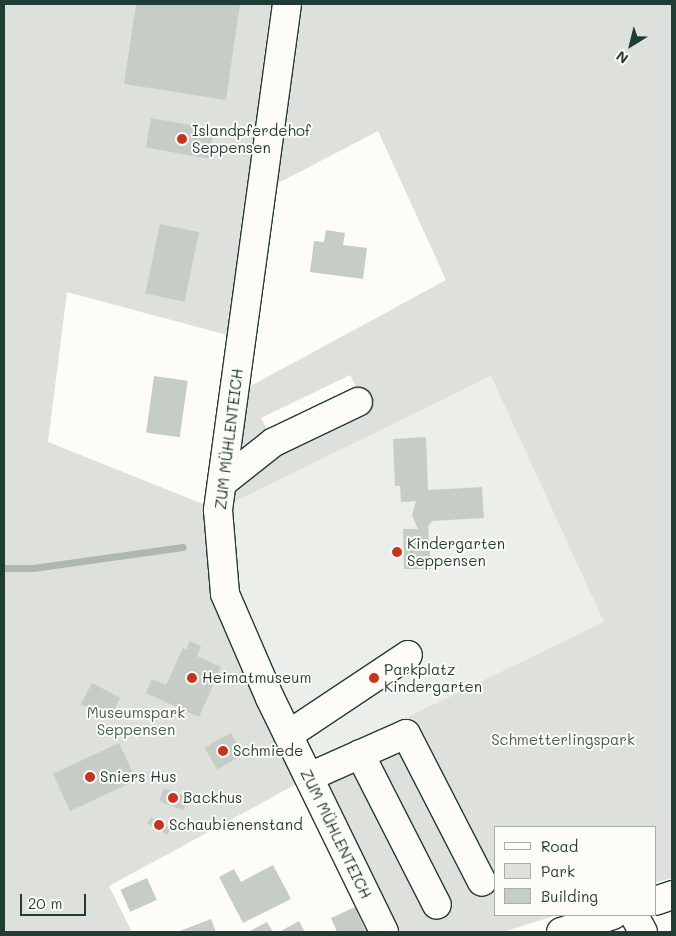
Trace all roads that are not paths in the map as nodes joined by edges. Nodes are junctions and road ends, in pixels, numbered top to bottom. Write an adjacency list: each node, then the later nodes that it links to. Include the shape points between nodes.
1 (287, 4): 3 (street, ZUM MÜHLENTEICH)
2 (358, 402): 3 (street, via 274,442)
3 (222, 483): 5 (street, ZUM MÜHLENTEICH, via 218,510 225,594)
4 (408, 656): 5 (street)
5 (288, 735): 7 (street, ZUM MÜHLENTEICH)
6 (360, 754): 7 (street); 8 (street, via 406,734); 11 (street)
7 (309, 777): 14 (street, ZUM MÜHLENTEICH)
8 (482, 882)
9 (672, 895): 10 (street)
10 (656, 901)
11 (438, 905)
12 (610, 916): 15 (street)
13 (635, 916): 16 (street)
14 (384, 932)
15 (561, 932)
16 (643, 932)

